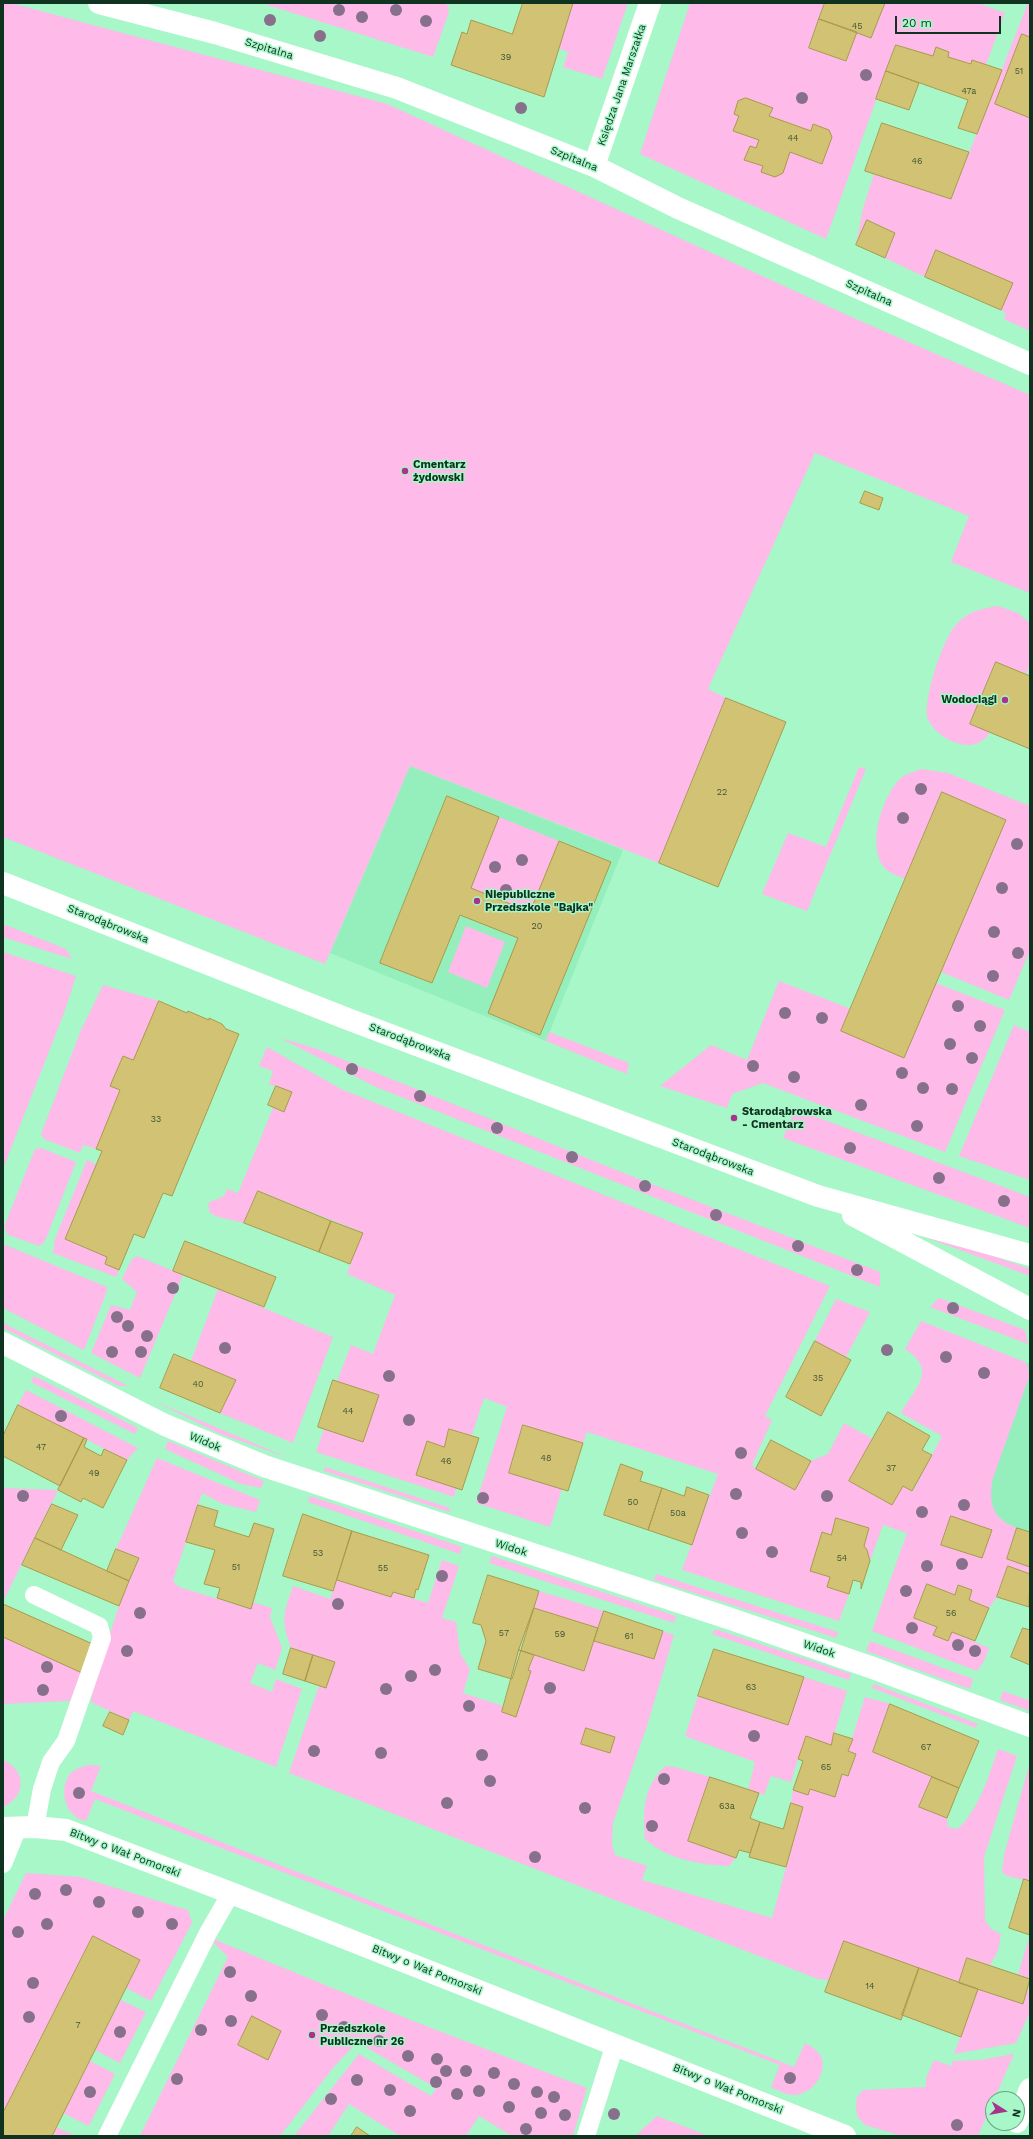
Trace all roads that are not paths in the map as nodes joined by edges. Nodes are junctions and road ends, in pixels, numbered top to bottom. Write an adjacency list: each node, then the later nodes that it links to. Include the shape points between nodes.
1 (99, 3): 3 (street, Szpitalna, via 215,33 397,88)
2 (650, 3): 3 (street, Księdza Jana Marszałka)
3 (594, 166): 4 (street, Szpitalna, via 678,208)
4 (1030, 364)
5 (3, 883): 6 (street, Starodąbrowska, via 345,1018)
6 (818, 1196): 7 (street, Starodąbrowska); 8 (street, Starodąbrowska)
7 (1030, 1255)
8 (1030, 1309)
9 (3, 1343): 11 (street, Widok, via 165,1425 264,1466 731,1619)
10 (34, 1596): 12 (lane, via 99,1626 102,1638 66,1741 51,1762 42,1789)
11 (1030, 1726)
12 (19, 1827): 13 (lane); 14 (street, Bitwy o Wał Pomorski, via 66,1830)
13 (3, 1864)
14 (231, 1893): 15 (street, Bitwy o Wał Pomorski); 18 (lane, via 208,1933)
15 (615, 2044): 19 (lane); 20 (street, Bitwy o Wał Pomorski)
16 (1030, 2089): 17 (street)
17 (1025, 2102)
18 (107, 2136)
19 (586, 2136)
20 (845, 2136)

